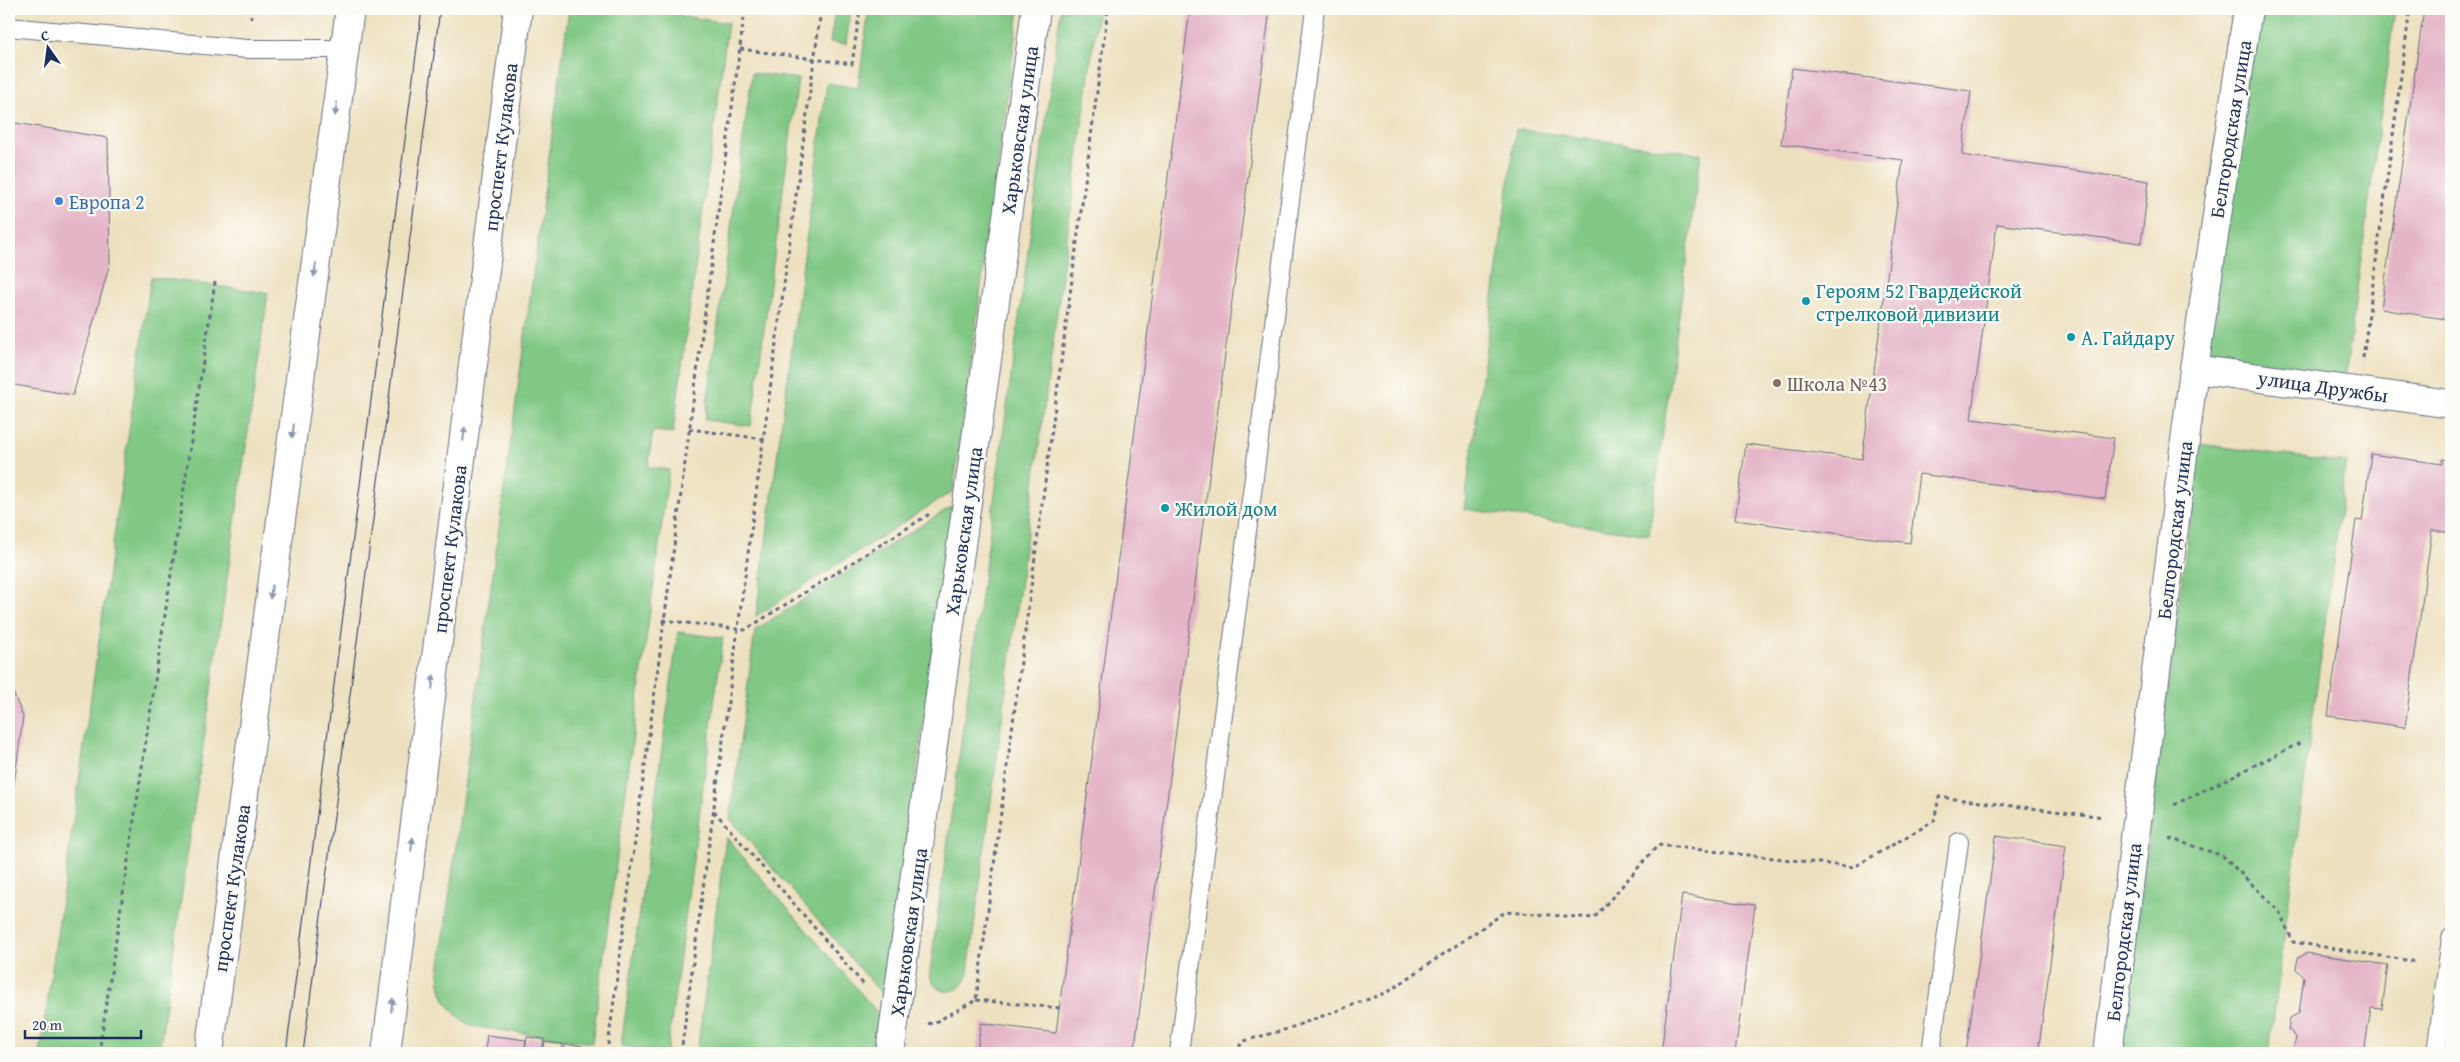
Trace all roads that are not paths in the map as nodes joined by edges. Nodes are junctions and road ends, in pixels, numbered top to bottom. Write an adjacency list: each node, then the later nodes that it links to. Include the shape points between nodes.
1 (350, 9): 10 (street, проспект Кулакова)
2 (358, 9): 10 (street, проспект Кулакова)
3 (510, 9): 9 (street, проспект Кулакова)
4 (518, 9): 9 (street, проспект Кулакова)
5 (1036, 9): 17 (street, Харьковская улица)
6 (1315, 9): 18 (lane)
7 (2248, 9): 11 (street, Белгородская улица)
8 (9, 27): 10 (lane)
9 (513, 45): 16 (street, проспект Кулакова, one-way to 9)
10 (343, 58): 15 (street, проспект Кулакова, one-way to 15)
11 (2194, 369): 12 (street, улица Дружбы); 20 (street, Белгородская улица)
12 (2451, 404)
13 (1959, 842): 19 (lane)
14 (2451, 938): 21 (lane)
15 (209, 1053)
16 (386, 1053)
17 (890, 1053)
18 (1179, 1053)
19 (1931, 1053)
20 (2108, 1053)
21 (2436, 1053)

